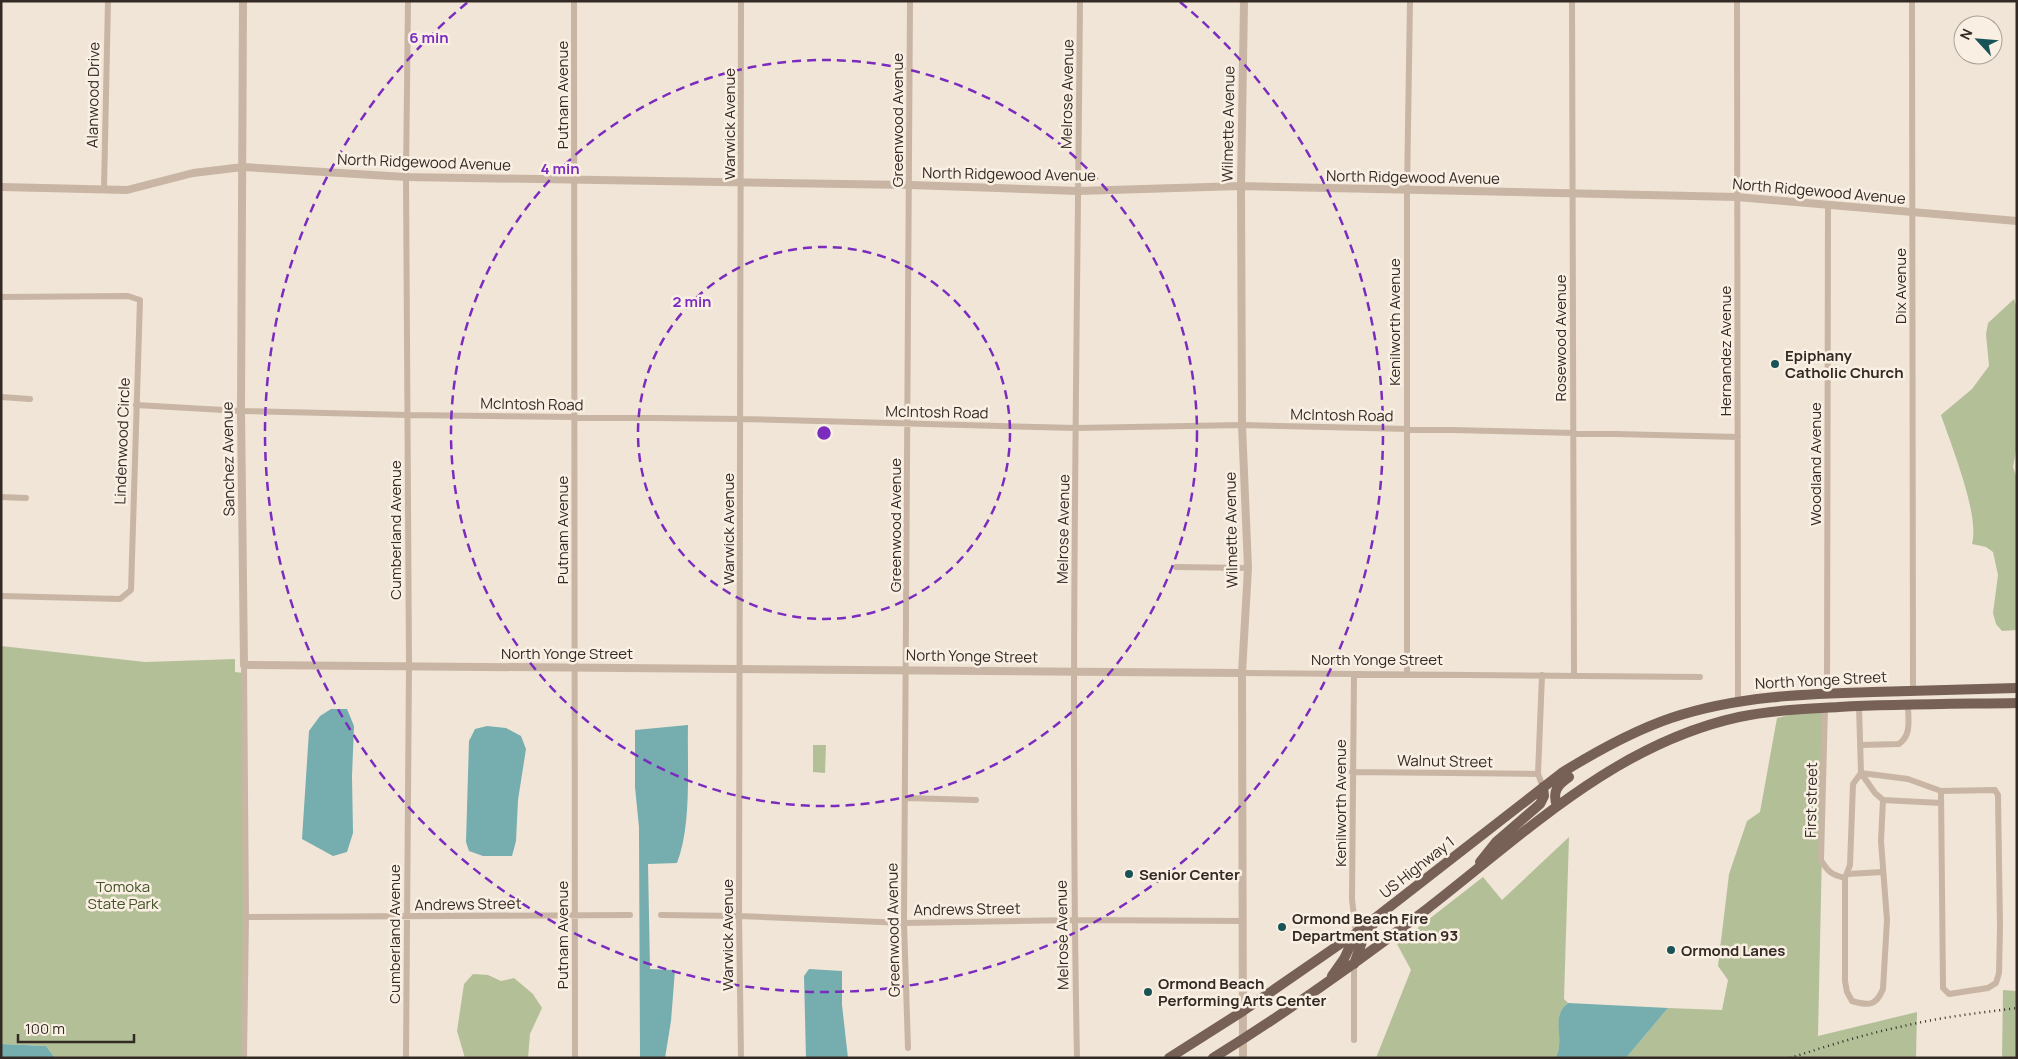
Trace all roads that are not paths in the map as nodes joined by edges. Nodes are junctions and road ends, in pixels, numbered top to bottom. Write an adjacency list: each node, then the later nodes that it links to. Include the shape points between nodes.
1 (108, 1): 20 (street, Alanwood Drive)
2 (243, 1): 13 (street, Sanchez Avenue)
3 (408, 1): 14 (street, Cumberland Avenue)
4 (574, 1): 15 (street, Putnam Avenue)
5 (742, 1): 16 (street, Warwick Avenue)
6 (910, 1): 17 (street, Greenwood Avenue)
7 (1080, 1): 22 (street, Melrose Avenue)
8 (1244, 1): 18 (street, Wilmette Avenue)
9 (1410, 1): 21 (street, Kenilworth Avenue)
10 (1572, 1): 23 (street, Rosewood Avenue)
11 (1737, 1): 24 (street, Hernandez Avenue)
12 (1912, 1): 26 (street, Dix Avenue)
13 (243, 167): 14 (street, North Ridgewood Avenue); 20 (street, North Ridgewood Avenue, via 193,173 127,190); 32 (street, Sanchez Avenue)
14 (406, 177): 15 (street, North Ridgewood Avenue); 33 (street, Cumberland Avenue)
15 (575, 180): 16 (street, North Ridgewood Avenue); 34 (street, Putnam Avenue)
16 (741, 183): 17 (street, North Ridgewood Avenue); 35 (street, Warwick Avenue)
17 (910, 185): 22 (street, North Ridgewood Avenue); 36 (street, Greenwood Avenue)
18 (1241, 186): 21 (street, North Ridgewood Avenue); 22 (street, North Ridgewood Avenue); 37 (street, Wilmette Avenue)
19 (1, 187): 20 (street, North Ridgewood Avenue)
20 (104, 189)
21 (1407, 190): 23 (street, North Ridgewood Avenue); 39 (street, Kenilworth Avenue)
22 (1078, 191): 38 (street, Melrose Avenue)
23 (1572, 194): 24 (street, North Ridgewood Avenue); 40 (street, Rosewood Avenue)
24 (1737, 197): 25 (street, North Ridgewood Avenue); 41 (street, Hernandez Avenue)
25 (1828, 205): 26 (street, North Ridgewood Avenue); 61 (street, Woodland Avenue)
26 (1912, 212): 27 (street, North Ridgewood Avenue); 60 (street, Dix Avenue)
27 (2017, 221)
28 (1, 297): 31 (street, Lindenwood Circle, via 128,296 140,300)
29 (1, 397): 30 (street)
30 (30, 398)
31 (136, 405): 32 (street, McIntosh Road); 46 (street, Lindenwood Circle, via 130,590 120,599)
32 (241, 411): 33 (street, McIntosh Road); 47 (street, Sanchez Avenue)
33 (407, 415): 34 (street, McIntosh Road); 48 (street, Cumberland Avenue)
34 (574, 417): 35 (street, McIntosh Road); 49 (street, Putnam Avenue)
35 (741, 419): 36 (street, McIntosh Road); 50 (street, Warwick Avenue)
36 (908, 424): 38 (street, McIntosh Road); 51 (street, Greenwood Avenue)
37 (1242, 424): 38 (street, McIntosh Road); 39 (street, McIntosh Road); 45 (street, Wilmette Avenue)
38 (1076, 428): 52 (street, Melrose Avenue)
39 (1407, 429): 40 (street, McIntosh Road); 55 (street, Kenilworth Avenue)
40 (1573, 433): 41 (street, McIntosh Road); 57 (street, Rosewood Avenue)
41 (1738, 436): 63 (street, Hernandez Avenue)
42 (1, 497): 43 (street)
43 (26, 498)
44 (1176, 567): 45 (street)
45 (1248, 568): 53 (street, Wilmette Avenue)
46 (1, 596)
47 (244, 665): 48 (street, North Yonge Street); 91 (street, Sanchez Avenue)
48 (409, 666): 49 (street, North Yonge Street); 92 (street, Cumberland Avenue)
49 (575, 668): 50 (street, North Yonge Street); 86 (street, Putnam Avenue)
50 (740, 669): 51 (street, North Yonge Street); 89 (street, Warwick Avenue)
51 (906, 670): 52 (street, North Yonge Street); 77 (street, Greenwood Avenue)
52 (1074, 672): 53 (street, North Yonge Street); 93 (street, Melrose Avenue)
53 (1242, 672): 54 (street, North Yonge Street); 94 (street, Wilmette Avenue)
54 (1354, 674): 55 (street, North Yonge Street); 72 (street, Kenilworth Avenue)
55 (1407, 674): 56 (street, North Yonge Street)
56 (1542, 675): 57 (street, North Yonge Street); 74 (street)
57 (1574, 675): 58 (street, North Yonge Street)
58 (1700, 676)
59 (2017, 688): 60 (main road, North Yonge Street)
60 (1912, 691): 61 (main road, North Yonge Street)
61 (1827, 693): 62 (main road, North Yonge Street)
62 (1769, 696): 63 (main road, North Yonge Street); 68 (main road, via 1751,706)
63 (1738, 701): 69 (main road, via 1734,708); 71 (main road, North Yonge Street, via 1671,718)
64 (2017, 703): 65 (main road, North Yonge Street)
65 (1908, 705): 66 (main road, North Yonge Street); 70 (street, via 1908,727 1903,741 1899,744)
66 (1859, 706): 67 (main road, North Yonge Street); 70 (street)
67 (1825, 708): 68 (main road, North Yonge Street); 84 (street, First street, via 1822,860 1827,871 1834,876)
68 (1743, 717): 69 (main road, North Yonge Street)
69 (1711, 725): 81 (main road, North Yonge Street, via 1634,756)
70 (1860, 745): 73 (street)
71 (1588, 756): 75 (main road, North Yonge Street); 81 (main road, via 1580,768 1559,784 1555,795)
72 (1352, 772): 74 (street, Walnut Street); 96 (street, Kenilworth Avenue, via 1352,899)
73 (1861, 773): 76 (street, via 1908,779); 79 (street); 84 (street, via 1854,784 1850,865)
74 (1538, 774): 75 (street)
75 (1543, 787): 82 (main road, North Yonge Street); 85 (main road, via 1544,796 1540,804 1496,842)
76 (1941, 790): 80 (street); 80 (street, via 1994,790 1998,795 1996,983 1988,988 1949,994 1943,988)
77 (906, 798): 78 (street); 95 (street, Greenwood Avenue)
78 (976, 800)
79 (1882, 800): 80 (street); 83 (street)
80 (1941, 803)
81 (1557, 806): 85 (main road, North Yonge Street)
82 (1484, 834): 90 (main road, US Highway 1)
83 (1883, 872): 84 (street); 84 (street, via 1887,920 1883,989 1880,998 1873,1003 1852,1001 1847,992)
84 (1846, 876)
85 (1469, 877): 97 (main road)
86 (574, 915): 87 (street, Andrews Street); 92 (street, Andrews Street); 105 (street, Putnam Avenue)
87 (630, 915)
88 (661, 915): 89 (street, Andrews Street)
89 (739, 916): 95 (street, Andrews Street); 106 (street, Warwick Avenue)
90 (1379, 916): 96 (main road, US Highway 1); 97 (main road, via 1363,939)
91 (246, 917): 92 (street, Andrews Street); 103 (street, Sanchez Avenue)
92 (406, 917): 104 (street, Cumberland Avenue)
93 (1074, 920): 94 (street, Andrews Street); 95 (street, Andrews Street); 107 (street, Melrose Avenue)
94 (1243, 922): 99 (street, Wilmette Avenue)
95 (904, 923): 102 (street, Greenwood Avenue)
96 (1356, 933): 98 (main road, via 1344,960); 99 (main road, US Highway 1)
97 (1354, 964): 98 (main road); 101 (street)
98 (1327, 982): 100 (main road)
99 (1243, 1011): 100 (street, Wilmette Avenue); 108 (main road, US Highway 1)
100 (1243, 1039): 109 (main road); 110 (street, Wilmette Avenue)
101 (1354, 1040)
102 (908, 1048)
103 (244, 1058)
104 (406, 1058)
105 (575, 1058)
106 (741, 1058)
107 (1076, 1058)
108 (1169, 1058)
109 (1213, 1058)
110 (1243, 1058)

